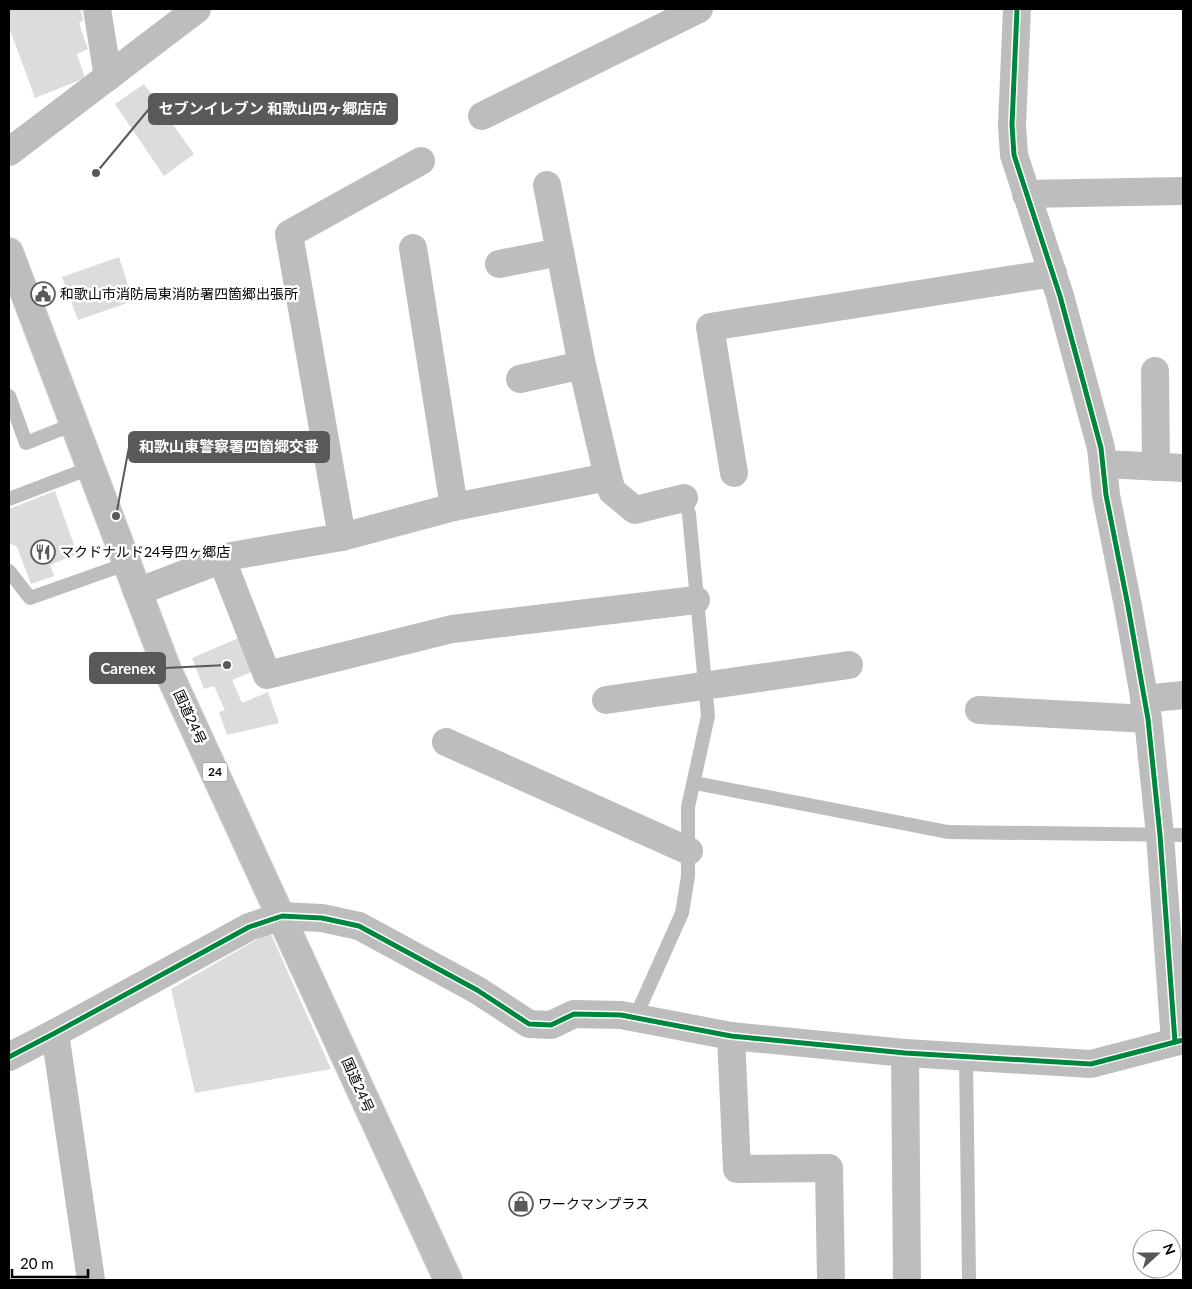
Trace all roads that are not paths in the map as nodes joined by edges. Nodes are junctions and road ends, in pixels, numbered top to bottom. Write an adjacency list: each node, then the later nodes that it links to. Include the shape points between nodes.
1 (97, 9): 6 (main road)
2 (196, 9): 5 (main road)
3 (699, 9): 7 (main road)
4 (1017, 9): 12 (main road, via 1012,125 1014,156)
5 (164, 21): 6 (main road)
6 (108, 77): 8 (main road)
7 (482, 116)
8 (9, 152)
9 (421, 161): 33 (main road, via 289,234)
10 (547, 186): 15 (main road)
11 (1183, 191): 12 (main road)
12 (1026, 194): 17 (main road)
13 (413, 248): 32 (main road)
14 (9, 252): 18 (main road, 国道24号 / 24)
15 (560, 252): 16 (main road); 19 (main road)
16 (499, 264)
17 (1053, 273): 24 (main road, via 1101,448); 28 (main road, via 710,327)
18 (17, 297): 23 (main road, 国道24号 / 24)
19 (582, 365): 21 (main road); 29 (main road)
20 (1155, 371): 25 (main road)
21 (520, 379)
22 (9, 396): 23 (lane, via 26,443)
23 (74, 424): 26 (main road, 国道24号 / 24)
24 (1102, 464): 25 (main road); 43 (main road)
25 (1156, 467): 27 (main road)
26 (90, 468): 31 (lane); 35 (main road, 国道24号 / 24)
27 (1183, 468)
28 (734, 473)
29 (608, 477): 30 (main road, via 612,491 635,510); 32 (main road)
30 (684, 498): 38 (lane, via 689,514)
31 (9, 499)
32 (454, 507): 33 (main road)
33 (342, 537): 34 (main road)
34 (222, 560): 37 (main road); 38 (main road, via 268,676 452,629)
35 (126, 564): 36 (lane, via 30,598); 37 (main road, 国道24号 / 24)
36 (9, 571)
37 (137, 592): 49 (main road, 国道24号 / 24, via 167,669)
38 (696, 600): 40 (lane)
39 (848, 665): 40 (main road)
40 (705, 686): 42 (main road); 46 (lane, via 708,716)
41 (1183, 695): 43 (main road)
42 (606, 700)
43 (1146, 709): 44 (main road); 47 (main road)
44 (979, 710)
45 (446, 742): 48 (main road)
46 (695, 783): 47 (lane, via 948,832); 48 (lane, via 688,807)
47 (1172, 835): 53 (main road)
48 (688, 850): 50 (lane, via 682,913)
49 (282, 916): 50 (main road, via 322,918 359,926 477,990 528,1024 551,1025 574,1014); 51 (main road, via 249,927); 58 (main road, 国道24号 / 24)
50 (635, 1018): 52 (main road)
51 (55, 1033): 56 (main road); 57 (main road)
52 (731, 1036): 54 (main road); 59 (main road, via 737,1169 829,1168)
53 (1179, 1041): 55 (main road, via 1092,1064)
54 (905, 1053): 55 (main road); 60 (main road)
55 (966, 1056): 61 (lane)
56 (9, 1057)
57 (91, 1280)
58 (448, 1280)
59 (830, 1280)
60 (907, 1280)
61 (969, 1280)

